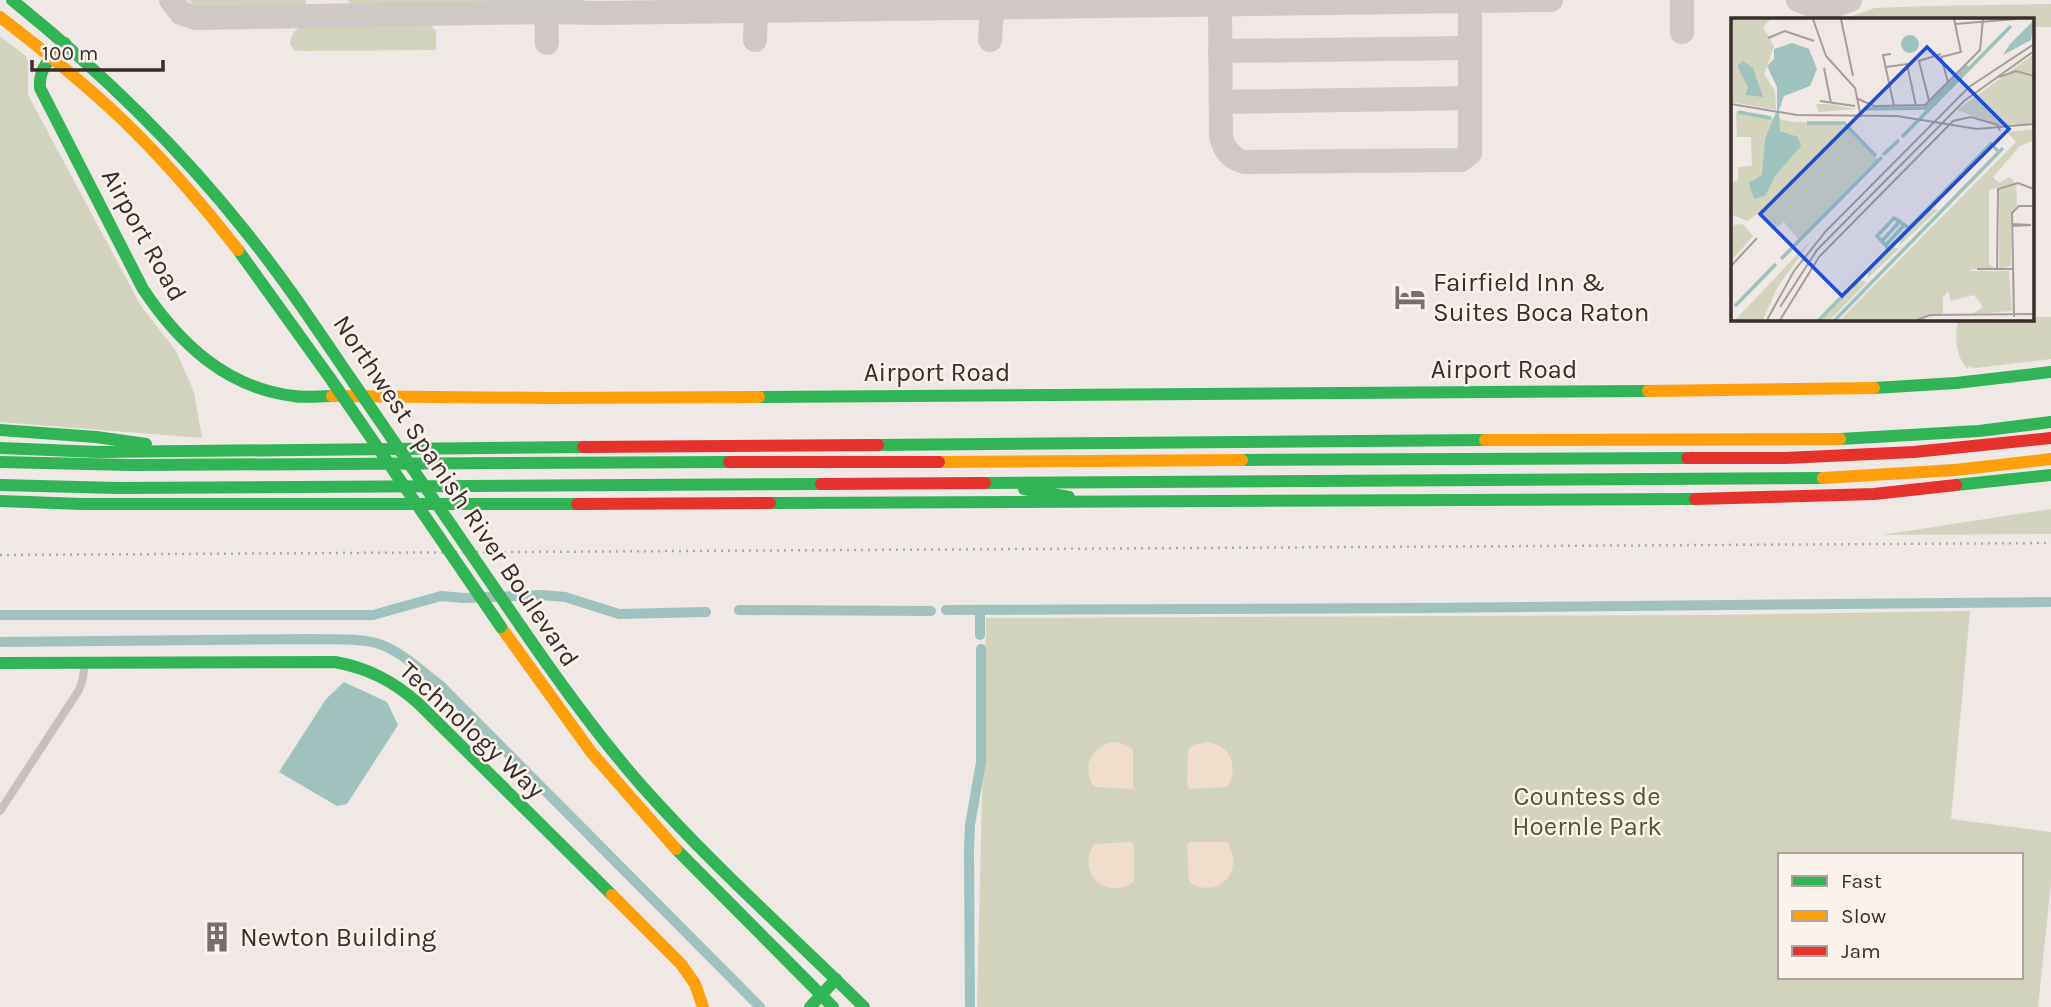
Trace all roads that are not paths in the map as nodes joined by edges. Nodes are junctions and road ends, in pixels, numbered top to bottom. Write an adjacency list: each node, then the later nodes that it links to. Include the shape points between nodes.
1 (12, 0): 3 (main road, Northwest Spanish River Boulevard)
2 (0, 17): 4 (main road, Northwest Spanish River Boulevard)
3 (65, 43): 4 (main road, Airport Road); 23 (main road, Northwest Spanish River Boulevard, bridge, via 128,101 208,186 275,269 522,628 582,712 657,804)
4 (52, 57): 5 (main road, Airport Road, via 40,74 40,89 158,313 189,347 222,371 256,387 294,396 1807,390); 25 (main road, Northwest Spanish River Boulevard, bridge, via 133,130 203,206 270,290 565,718 631,800)
5 (2051, 372)
6 (2051, 422): 9 (main road, via 1850,439)
7 (0, 430): 11 (main road)
8 (2051, 438): 13 (main road, via 1947,450 1817,457)
9 (1366, 440): 11 (main road); 13 (main road)
10 (0, 449): 11 (main road)
11 (192, 450)
12 (2051, 459): 16 (main road, via 1974,469 1795,479)
13 (1214, 461): 14 (main road)
14 (0, 462)
15 (2051, 475): 19 (main road, via 1874,494 1746,499)
16 (985, 482): 17 (main road); 19 (main road)
17 (0, 485)
18 (0, 501): 19 (main road)
19 (1111, 503)
20 (85, 662): 21 (main road, Technology Way); 22 (street, via 79,690); 26 (main road, Technology Way, via 335,662 388,678 429,713 681,964)
21 (0, 663)
22 (0, 811)
23 (836, 979): 24 (main road, Northwest Spanish River Boulevard); 25 (main road)
24 (847, 990): 28 (main road); 29 (main road, Northwest Spanish River Boulevard)
25 (821, 995): 27 (main road); 28 (main road, Northwest Spanish River Boulevard)
26 (703, 1007)
27 (810, 1007)
28 (833, 1007)
29 (864, 1007)

